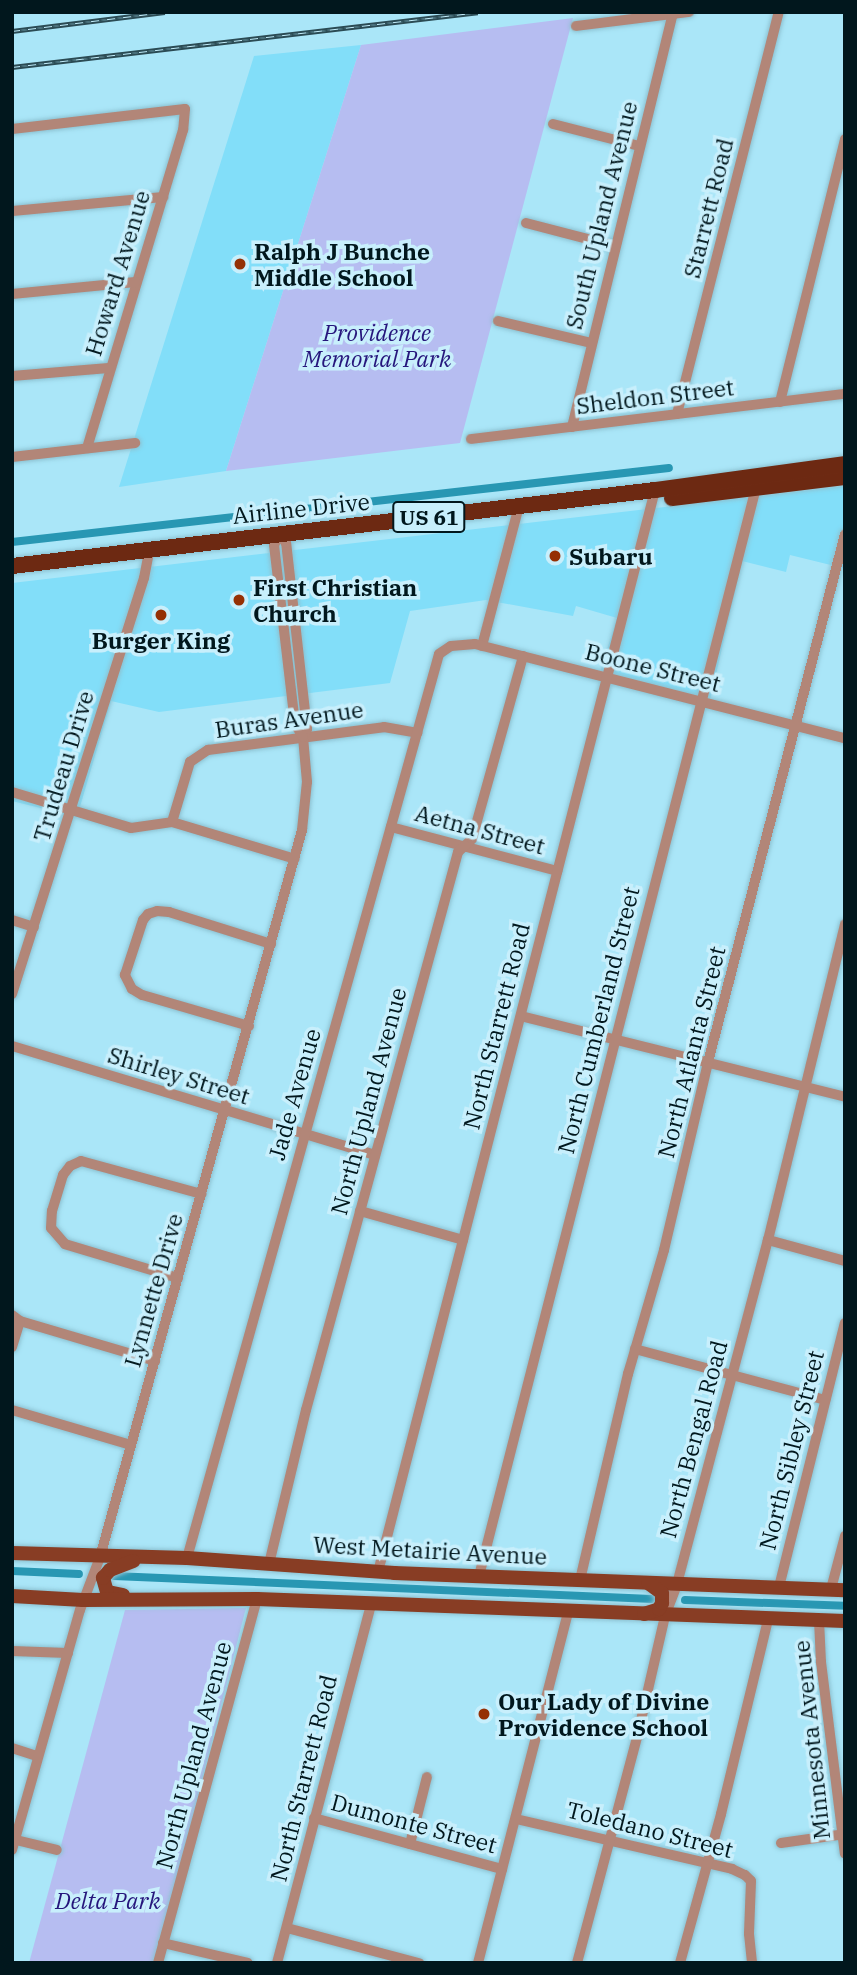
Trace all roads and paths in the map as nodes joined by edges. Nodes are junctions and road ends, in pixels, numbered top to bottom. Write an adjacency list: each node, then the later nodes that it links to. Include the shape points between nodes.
1 (689, 12): 3 (street)
2 (779, 12): 21 (street, Starrett Road)
3 (673, 14): 4 (street); 8 (street, South Upland Avenue)
4 (576, 26)
5 (553, 124): 8 (street)
6 (12, 129): 9 (street, Howard Avenue, via 185,109)
7 (845, 139): 20 (street)
8 (639, 146): 12 (street, South Upland Avenue)
9 (163, 197): 10 (street); 13 (street, Howard Avenue)
10 (12, 211)
11 (526, 223): 12 (street)
12 (615, 246): 16 (street, South Upland Avenue)
13 (135, 282): 14 (street); 17 (street, Howard Avenue)
14 (12, 294)
15 (498, 321): 16 (street)
16 (591, 343): 22 (street, South Upland Avenue)
17 (109, 368): 18 (street); 25 (street, Howard Avenue)
18 (12, 376)
19 (845, 394): 20 (street, Sheldon Street)
20 (780, 402): 21 (street, Sheldon Street)
21 (677, 414): 22 (street, Sheldon Street)
22 (572, 427): 23 (street, Sheldon Street)
23 (471, 439)
24 (135, 443): 25 (street)
25 (87, 449): 26 (street)
26 (12, 457)
27 (845, 464): 29 (highway, Airline Drive / US 61)
28 (845, 477): 29 (highway, Airline Drive / US 61)
29 (756, 481): 30 (highway, Airline Drive / US 61); 41 (street, North Cumberland Street)
30 (654, 496): 31 (highway, Airline Drive / US 61); 40 (street, North Starrett Road)
31 (518, 511): 33 (highway, Airline Drive / US 61); 38 (street)
32 (845, 534): 42 (street, North Atlanta Street)
33 (280, 541): 34 (highway, Airline Drive / US 61); 44 (street, Lynnette Drive, via 295,724)
34 (149, 554): 35 (highway, Airline Drive / US 61); 36 (highway, Airline Drive / US 61); 47 (street, Trudeau Drive)
35 (12, 566)
36 (12, 575)
37 (451, 646): 38 (street, Boone Street); 43 (street, Jade Avenue, via 439,654)
38 (482, 646): 39 (street, Boone Street)
39 (523, 656): 40 (street, Boone Street); 50 (street, North Upland Avenue, via 472,839)
40 (607, 677): 41 (street, Boone Street); 52 (street, North Starrett Road)
41 (702, 701): 42 (street, Boone Street); 60 (street, North Cumberland Street)
42 (797, 726): 45 (street, Boone Street); 62 (street, North Atlanta Street)
43 (417, 733): 44 (street, Buras Avenue, via 384,727); 49 (street, Jade Avenue)
44 (303, 737): 48 (street, Buras Avenue, via 208,750 190,762); 51 (street, Lynnette Drive, via 306,796)
45 (845, 738)
46 (12, 792): 47 (street)
47 (72, 808): 48 (street, via 131,828); 55 (street, Trudeau Drive)
48 (172, 822): 51 (street)
49 (391, 827): 50 (street, Aetna Street); 66 (street, Jade Avenue)
50 (465, 846): 52 (street, Aetna Street); 67 (street, North Upland Avenue, via 458,852)
51 (295, 859): 56 (street, Lynnette Drive)
52 (557, 871): 58 (street, North Starrett Road)
53 (12, 920): 55 (street)
54 (845, 924): 63 (street, North Bengal Road)
55 (34, 927): 57 (street, Trudeau Drive)
56 (271, 944): 59 (street, Lynnette Drive); 59 (street, via 157,911 143,920 125,975 132,989 142,995)
57 (12, 994)
58 (521, 1016): 60 (street); 71 (street, North Starrett Road)
59 (248, 1026): 65 (street, Lynnette Drive)
60 (615, 1039): 62 (street); 90 (street, North Cumberland Street)
61 (12, 1046): 65 (street, Shirley Street)
62 (708, 1062): 63 (street); 77 (street, North Atlanta Street, via 664,1250)
63 (804, 1086): 64 (street); 70 (street, North Bengal Road)
64 (845, 1097)
65 (225, 1111): 66 (street, Shirley Street); 68 (street, Lynnette Drive)
66 (304, 1134): 67 (street, Shirley Street); 87 (street, Jade Avenue)
67 (375, 1155): 69 (street, North Upland Avenue)
68 (201, 1194): 73 (street, Lynnette Drive); 73 (street, via 81,1161 63,1175 52,1211 51,1228 65,1244)
69 (360, 1211): 71 (street); 88 (street, North Upland Avenue)
70 (768, 1240): 72 (street); 79 (street, North Bengal Road)
71 (463, 1241): 89 (street, North Starrett Road)
72 (845, 1261)
73 (178, 1278): 78 (street, Lynnette Drive)
74 (16, 1318): 76 (street); 78 (street)
75 (845, 1322): 80 (street, North Sibley Street)
76 (12, 1347)
77 (635, 1349): 79 (street); 91 (street, North Atlanta Street)
78 (155, 1361): 82 (street, Lynnette Drive)
79 (732, 1375): 80 (street); 93 (street, North Bengal Road)
80 (825, 1400): 94 (street, North Sibley Street)
81 (12, 1410): 82 (street)
82 (131, 1445): 85 (street, Lynnette Drive)
83 (845, 1536): 95 (street)
84 (12, 1553): 85 (main road, West Metairie Avenue)
85 (100, 1557): 86 (main road, West Metairie Avenue); 98 (street, Lynnette Drive)
86 (151, 1557): 87 (main road, West Metairie Avenue); 99 (main road, via 122,1563 103,1578 107,1592)
87 (187, 1559): 88 (main road, West Metairie Avenue)
88 (269, 1564): 89 (main road, West Metairie Avenue)
89 (378, 1572): 90 (main road, West Metairie Avenue)
90 (479, 1576): 91 (main road, West Metairie Avenue)
91 (580, 1580): 92 (main road, West Metairie Avenue)
92 (648, 1583): 93 (main road, West Metairie Avenue); 102 (main road, via 662,1593 662,1603 659,1609)
93 (677, 1584): 94 (main road, West Metairie Avenue); 103 (street, North Bengal Road)
94 (779, 1587): 95 (main road, West Metairie Avenue)
95 (838, 1590)
96 (12, 1596): 98 (main road)
97 (257, 1599): 99 (main road); 100 (main road); 124 (street, North Upland Avenue)
98 (83, 1600): 99 (main road); 108 (street, Lynnette Drive)
99 (135, 1600)
100 (371, 1604): 101 (main road); 112 (street, North Starrett Road)
101 (568, 1613): 102 (main road); 113 (street)
102 (640, 1615): 103 (main road)
103 (665, 1616): 104 (main road); 115 (street, North Bengal Road)
104 (768, 1619): 105 (main road); 121 (street)
105 (819, 1620): 106 (main road); 114 (street, Minnesota Avenue)
106 (845, 1621)
107 (12, 1651): 108 (street)
108 (68, 1653): 110 (street, Lynnette Drive)
109 (12, 1748): 110 (street)
110 (37, 1756): 116 (street, Lynnette Drive)
111 (427, 1777): 118 (street)
112 (314, 1818): 118 (street, Dumonte Street); 123 (street, North Starrett Road)
113 (516, 1819): 115 (street, Toledano Street); 122 (street)
114 (843, 1834): 117 (street); 120 (street, Minnesota Avenue)
115 (609, 1840): 121 (street, Toledano Street); 131 (street, North Bengal Road)
116 (13, 1843): 119 (street)
117 (781, 1843)
118 (410, 1844): 122 (street, Dumonte Street)
119 (57, 1850)
120 (845, 1854)
121 (707, 1863): 132 (street); 133 (street, Toledano Street, via 733,1869 751,1881 748,1934)
122 (502, 1869): 130 (street)
123 (287, 1928): 125 (street); 128 (street, North Starrett Road)
124 (163, 1943): 126 (street, North Upland Avenue); 127 (street)
125 (380, 1958): 129 (street)
126 (158, 1963)
127 (248, 1963)
128 (277, 1963)
129 (419, 1963)
130 (478, 1963)
131 (577, 1963)
132 (680, 1963)
133 (752, 1963)

